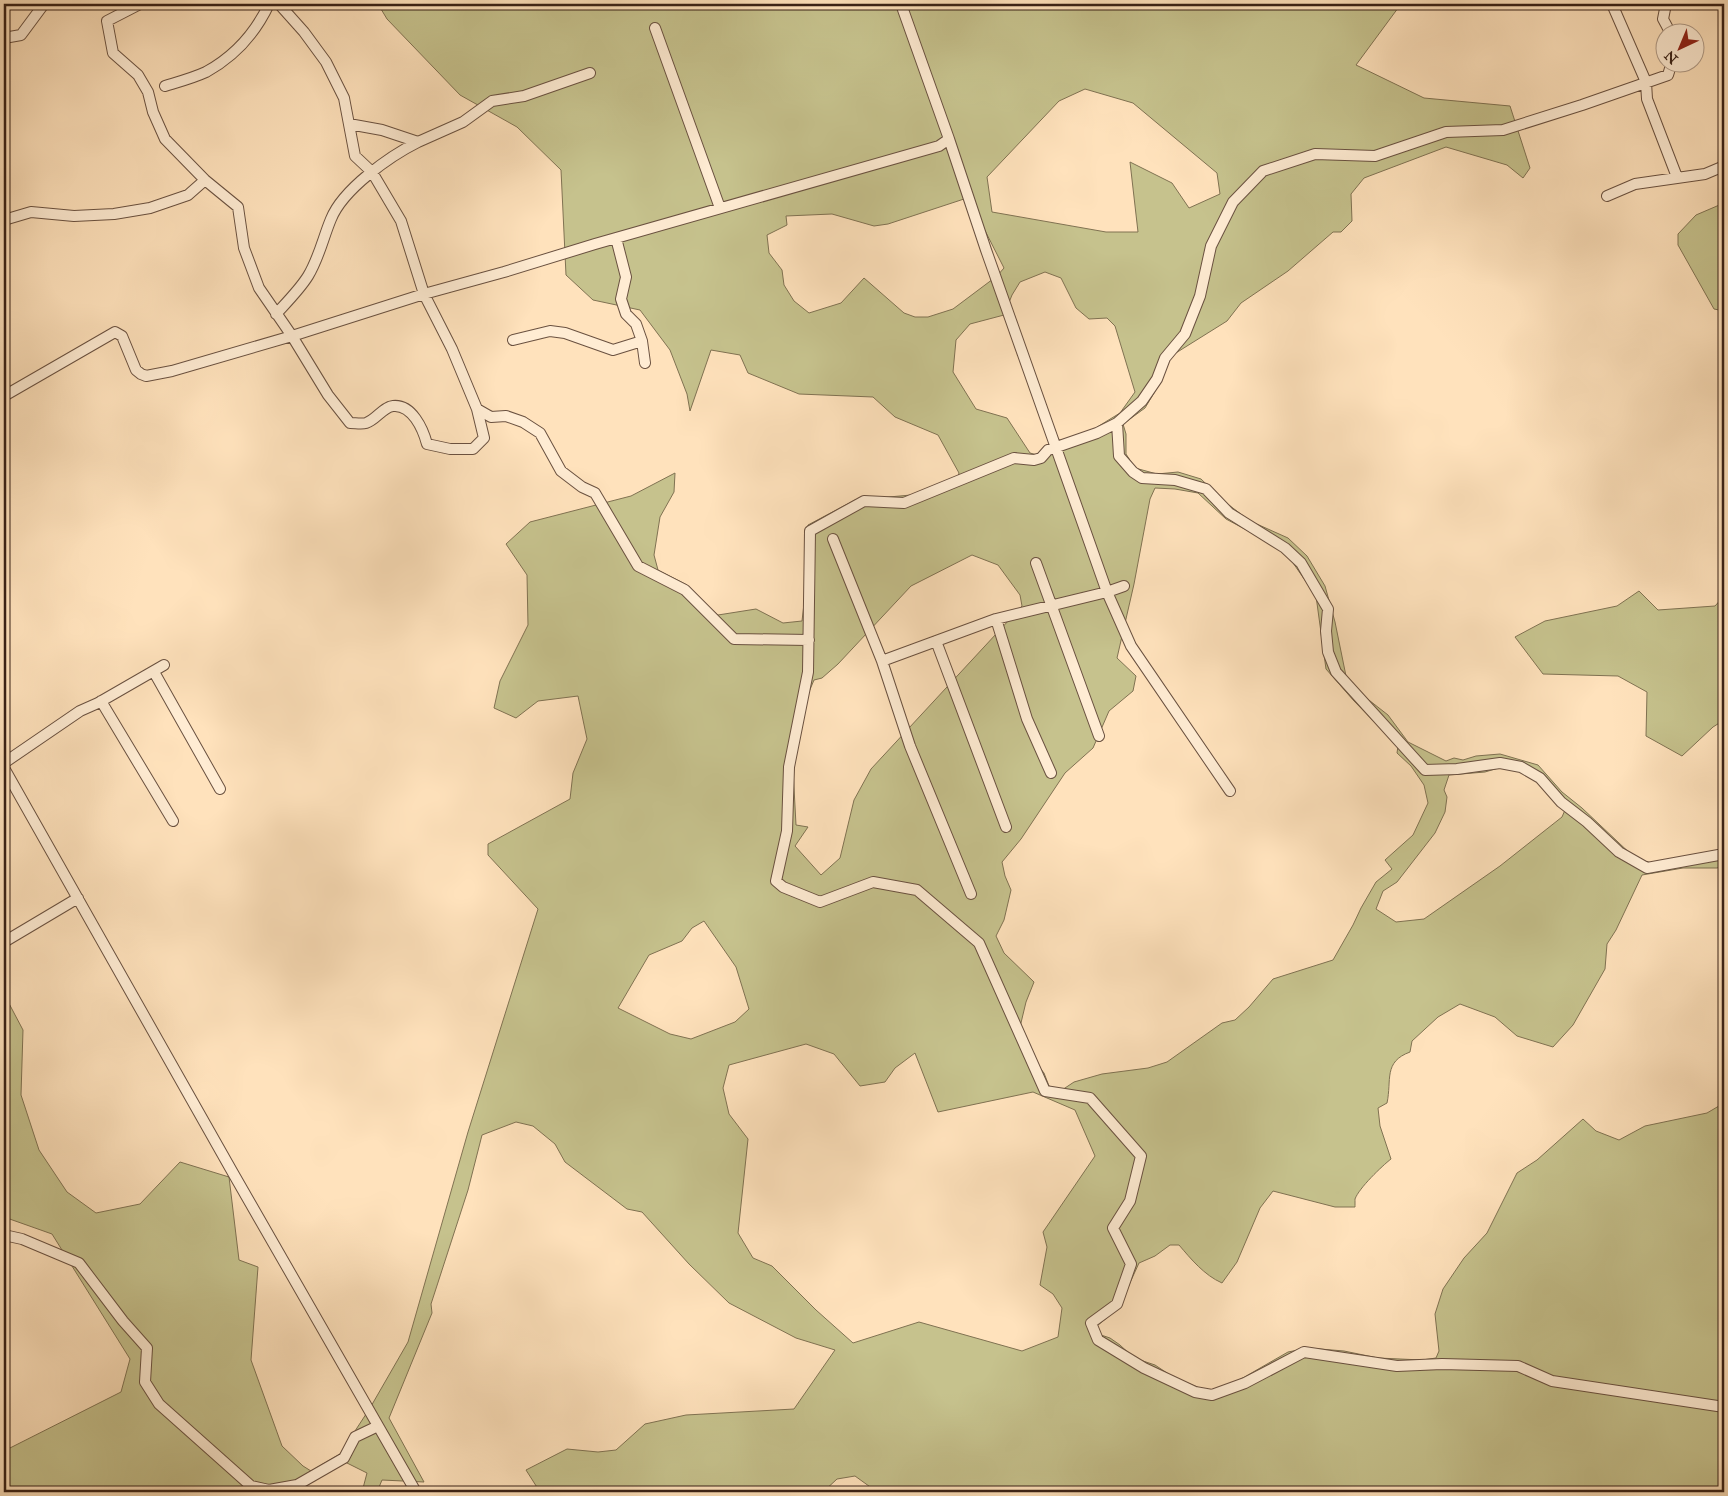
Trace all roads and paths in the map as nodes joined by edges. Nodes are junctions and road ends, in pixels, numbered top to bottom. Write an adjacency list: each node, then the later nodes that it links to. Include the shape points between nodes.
1 (44, 4): 10 (street, via 21,35)
2 (140, 4): 21 (street, via 107,21 113,53 138,76 148,92 165,139)
3 (269, 4): 14 (street, via 240,48 205,72)
4 (279, 4): 15 (street, via 326,62 344,98)
5 (901, 4): 16 (street)
6 (1612, 4): 13 (street)
7 (1666, 4): 8 (street)
8 (1665, 22)
9 (655, 28): 23 (street)
10 (4, 38)
11 (1669, 72): 13 (street)
12 (590, 73): 17 (street, via 524,96 492,101 463,122)
13 (1646, 82): 20 (street, via 1647,98); 34 (street, via 1503,130 1446,132 1376,156 1314,154 1263,171 1228,211 1211,246 1200,296 1184,334 1165,358 1158,379 1142,401)
14 (164, 86)
15 (349, 124): 17 (street, via 382,130); 19 (street, via 355,156)
16 (949, 139): 23 (street, via 939,146); 35 (street)
17 (418, 142): 19 (street, via 399,151)
18 (1724, 166): 20 (street, via 1705,174)
19 (372, 172): 26 (street, via 401,221); 27 (street, via 348,194 331,217 308,277)
20 (1677, 177): 22 (street, via 1635,184)
21 (205, 180): 24 (street, via 188,195 150,208 74,216 31,212); 27 (street, via 238,207 244,248 259,288)
22 (1607, 196)
23 (720, 208): 25 (street)
24 (4, 220)
25 (616, 238): 26 (street); 30 (street, via 626,277 622,299 626,314 636,324)
26 (424, 294): 28 (street); 33 (street)
27 (276, 314): 28 (street)
28 (292, 336): 32 (street, via 146,376 136,370 126,342 115,332); 33 (street, via 328,395 350,423 367,423 391,406 402,407 419,423 427,444 473,449 484,438)
29 (513, 340): 30 (street, via 550,331 566,333 613,350)
30 (642, 341): 31 (street)
31 (645, 362)
32 (4, 396)
33 (477, 409): 42 (street, via 491,417 506,416 524,422 540,433 561,471 595,493 638,566 685,590 734,639)
34 (1116, 423): 35 (street); 56 (street, via 1119,456 1133,472 1142,478 1175,480 1206,489 1228,514 1285,548 1301,563 1328,609 1328,652 1336,672 1425,770 1500,763 1521,767 1540,778 1561,802 1619,852 1647,868)
35 (1056, 447): 39 (street); 42 (street, via 1048,450 1042,458 1014,458 904,503 864,501 810,531)
36 (833, 539): 44 (street)
37 (1036, 563): 40 (street)
38 (1124, 586): 39 (street)
39 (1107, 592): 40 (street); 53 (street, via 1131,646)
40 (1052, 606): 41 (street); 48 (street)
41 (996, 620): 43 (street); 51 (street, via 1027,719)
42 (809, 640): 61 (street, via 808,672 789,767 787,831 776,881 820,902 873,882 918,890 979,943 1045,1091 1090,1098 1142,1156 1130,1201 1113,1228 1131,1264 1117,1304 1091,1323 1098,1340 1144,1368 1195,1392 1212,1395 1245,1383 1304,1352 1397,1366 1518,1366 1552,1381)
43 (936, 641): 44 (street); 55 (street)
44 (882, 661): 57 (street, via 910,746)
45 (164, 666): 46 (street)
46 (154, 672): 47 (street); 52 (street)
47 (101, 702): 49 (street, via 80,711); 54 (street)
48 (1099, 736)
49 (4, 763)
50 (4, 768): 58 (street)
51 (1051, 773)
52 (220, 789)
53 (1230, 791)
54 (173, 821)
55 (1006, 827)
56 (1724, 854)
57 (970, 894)
58 (78, 898): 59 (street); 62 (street)
59 (4, 942)
60 (4, 1235): 62 (street, via 22,1239 79,1264 147,1348 145,1382 159,1404 251,1486 269,1490 297,1485 344,1458 355,1437)
61 (1724, 1407)
62 (378, 1426): 63 (street)
63 (416, 1492)

